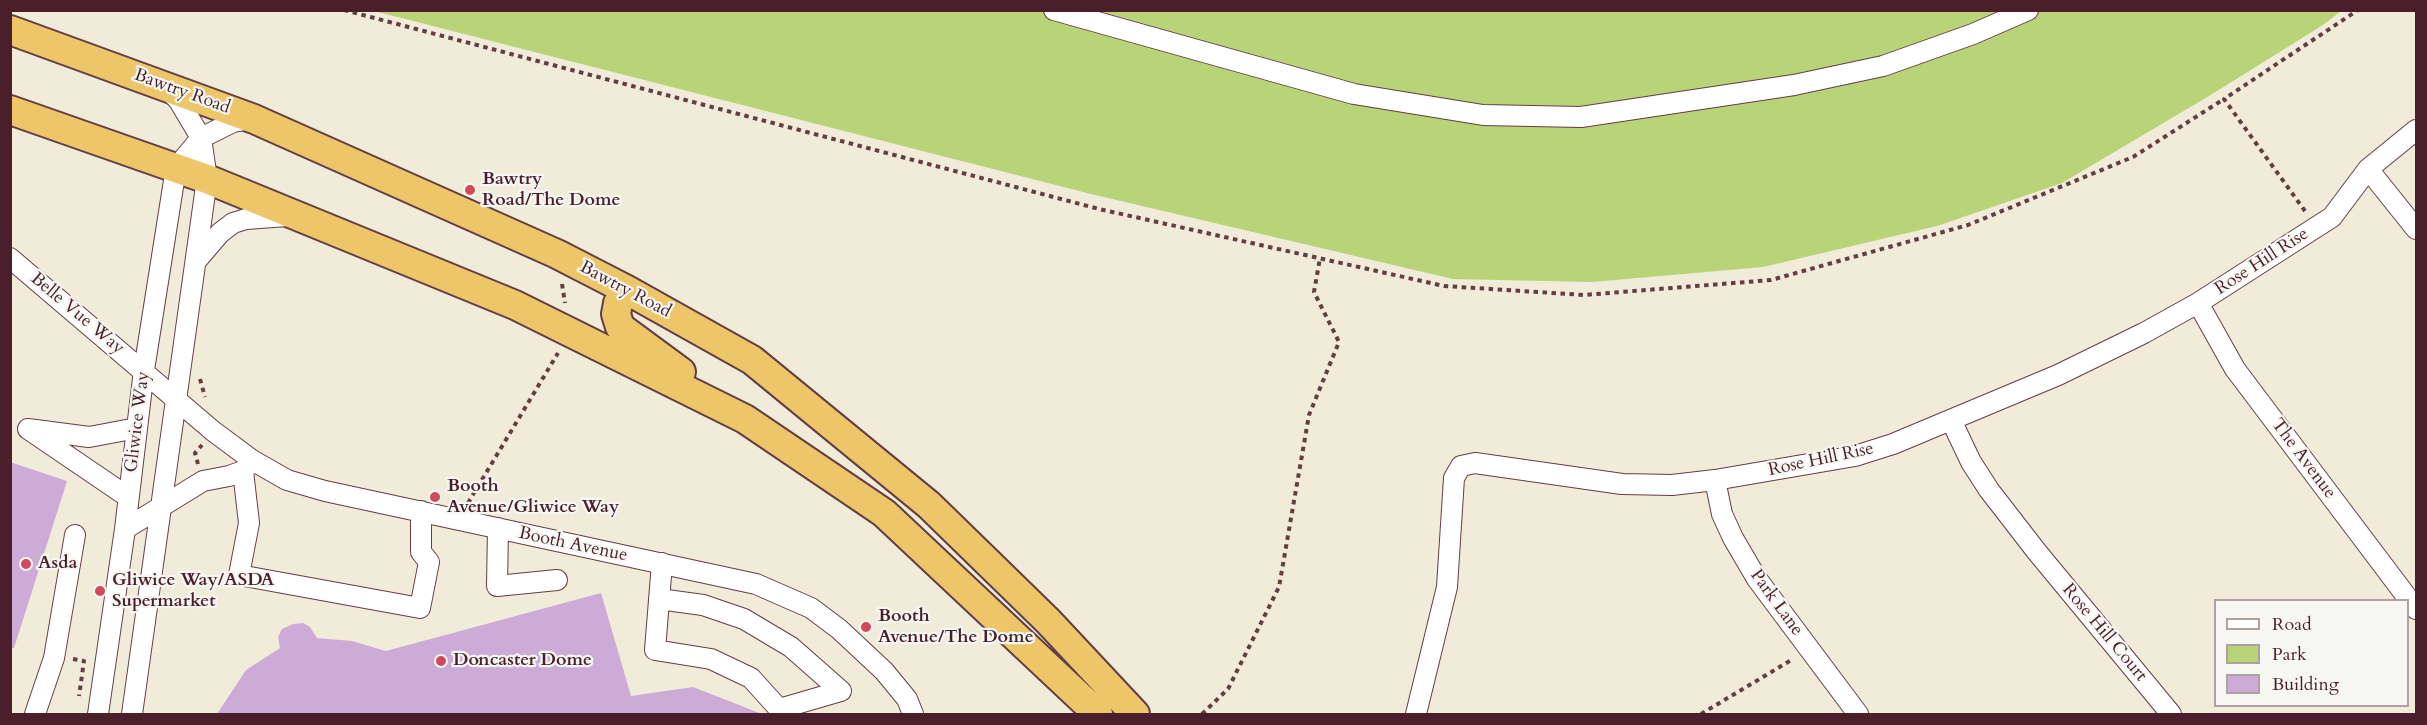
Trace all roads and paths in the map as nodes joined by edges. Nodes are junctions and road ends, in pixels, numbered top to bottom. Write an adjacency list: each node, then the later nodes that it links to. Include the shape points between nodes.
1 (344, 10): 20 (path, via 1099,209)
2 (1054, 10): 3 (street, via 1354,94 1483,115 1581,117 1794,85 1883,66)
3 (2028, 10)
4 (2358, 10): 7 (path)
5 (10, 30): 6 (highway, Bawtry Road)
6 (163, 84): 9 (highway, Bawtry Road); 11 (street, Gliwice Way, via 179,101)
7 (2224, 99): 16 (path); 20 (path, via 2133,157 1968,225 1771,280 1584,295 1444,286)
8 (10, 110): 12 (highway)
9 (254, 119): 11 (street, via 232,122); 18 (highway, Bawtry Road)
10 (2416, 130): 13 (street, Rose Hill Rise)
11 (201, 138): 12 (street); 14 (street, Gliwice Way)
12 (176, 168): 14 (highway); 25 (street, Gliwice Way)
13 (2368, 169): 16 (street, Rose Hill Rise, via 2332,217); 17 (street)
14 (207, 179): 15 (highway); 21 (street, Gliwice Way)
15 (299, 216): 21 (street, via 233,223 219,233); 24 (highway, via 515,304)
16 (2316, 227): 23 (street, Rose Hill Rise)
17 (2416, 230)
18 (557, 254): 22 (highway, Bawtry Road); 24 (path)
19 (10, 258): 25 (street, Belle Vue Way)
20 (1320, 258): 56 (path, via 1314,292 1339,342 1309,415 1279,587 1228,689)
21 (195, 262): 27 (street, Gliwice Way)
22 (627, 290): 29 (highway, via 618,303 620,327); 55 (highway, Bawtry Road, via 752,360 929,505 1048,621)
23 (2198, 303): 30 (street, Rose Hill Rise, via 2058,375); 46 (street, The Avenue, via 2235,369)
24 (569, 331): 29 (highway); 39 (path)
25 (144, 370): 27 (street, Belle Vue Way); 31 (street, Gliwice Way)
26 (197, 370): 28 (path)
27 (175, 400): 32 (street, Booth Avenue); 37 (street, Gliwice Way)
28 (208, 401)
29 (745, 419): 54 (highway, via 884,513)
30 (1951, 420): 34 (street, Rose Hill Rise, via 1855,456); 60 (street, Rose Hill Court, via 1989,490)
31 (137, 428): 36 (street, Gliwice Way); 36 (street, via 89,437 28,429)
32 (213, 431): 33 (street, Booth Avenue); 35 (path, via 195,453)
33 (248, 465): 35 (street, via 229,476); 38 (street, Booth Avenue, via 325,491); 38 (street, via 249,523 239,574 420,608 429,562 421,552)
34 (1714, 480): 47 (street, Park Lane, via 1733,538 1757,579); 57 (street, Rose Hill Rise, via 1672,485 1622,484 1475,463 1461,466 1454,478 1447,587)
35 (202, 481): 37 (street)
36 (129, 497): 41 (street, Gliwice Way)
37 (161, 506): 41 (street); 53 (street, Gliwice Way)
38 (421, 511): 39 (street, Booth Avenue)
39 (459, 520): 40 (street, Booth Avenue)
40 (498, 528): 43 (street, Booth Avenue); 44 (street, via 496,586)
41 (125, 529): 52 (street, Gliwice Way)
42 (75, 536): 48 (street)
43 (662, 563): 45 (street); 50 (street, Booth Avenue, via 756,584 811,608 884,671)
44 (557, 580)
45 (660, 599): 45 (street, via 655,650 711,659 751,678 779,709 841,692 791,647 744,619 703,605)
46 (2408, 599)
47 (1809, 649): 58 (path); 59 (street, Park Lane)
48 (54, 658): 49 (path, via 84,661); 51 (street)
49 (78, 704)
50 (912, 713)
51 (35, 714)
52 (98, 714)
53 (132, 714)
54 (1098, 714)
55 (1135, 714)
56 (1202, 714)
57 (1416, 714)
58 (1701, 714)
59 (1858, 714)
60 (2171, 714)

